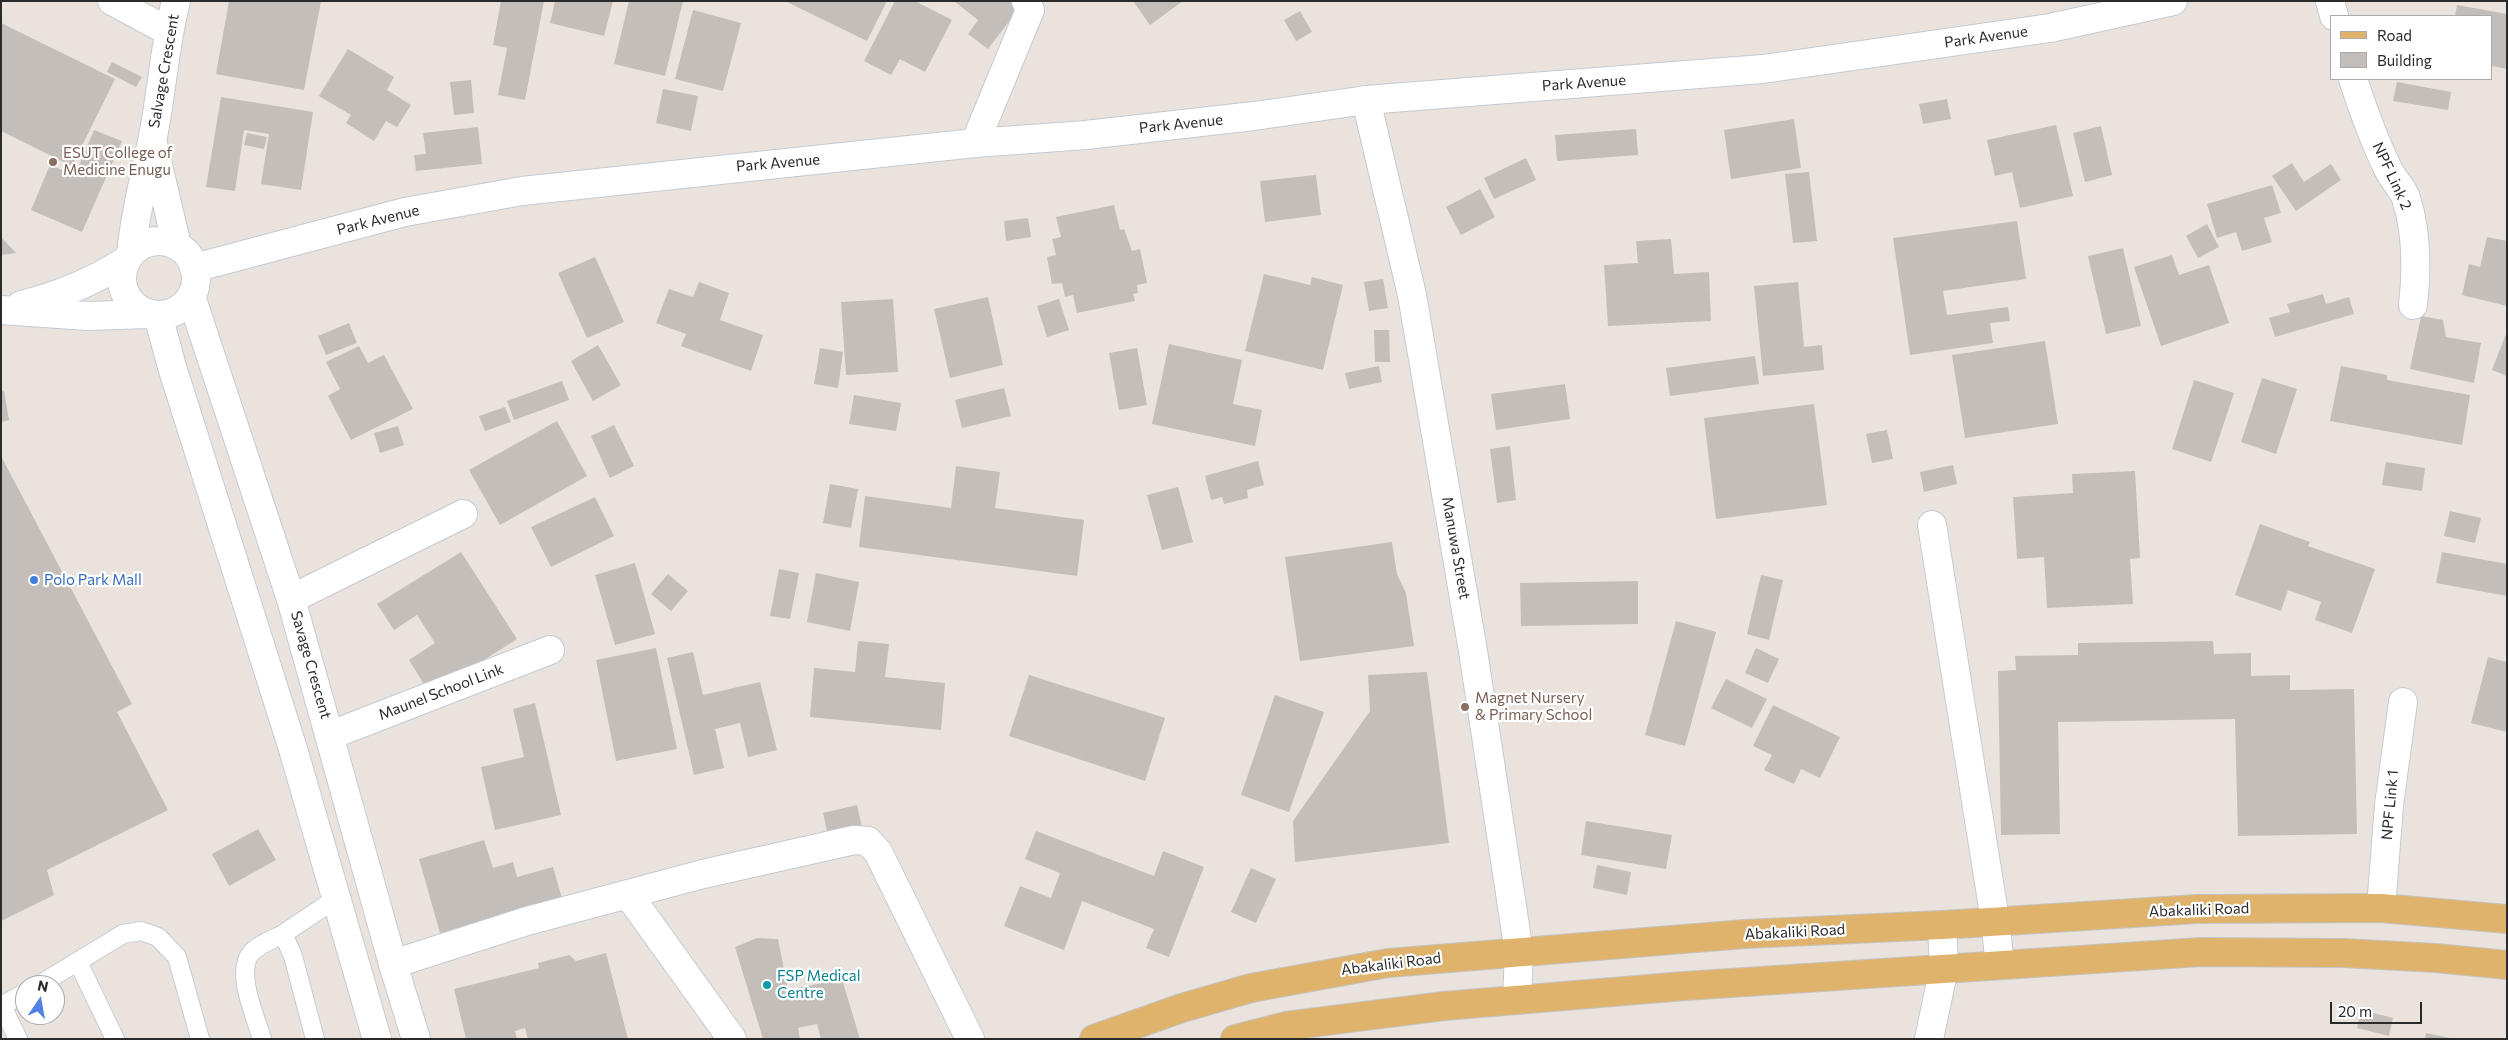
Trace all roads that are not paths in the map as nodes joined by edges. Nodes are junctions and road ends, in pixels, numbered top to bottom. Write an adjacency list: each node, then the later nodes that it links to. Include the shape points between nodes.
1 (112, 1): 7 (street)
2 (176, 1): 7 (street, Salvage Crescent)
3 (1026, 1): 11 (street, via 1030,10)
4 (2172, 1): 9 (street, Park Avenue, via 2050,28 1763,69)
5 (2330, 1): 6 (street)
6 (2334, 15)
7 (168, 32): 10 (street, Salvage Crescent)
8 (2353, 80): 16 (street, NPF Link 2, via 2389,170 2405,196 2411,220 2416,282)
9 (1366, 100): 11 (street, Park Avenue, via 1086,135); 36 (street, Manuwa Street, via 1412,295 1473,651)
10 (152, 141): 12 (street); 13 (street, Salvage Crescent)
11 (975, 143): 14 (street, Park Avenue, via 522,190 405,212)
12 (177, 246): 13 (street, via 155,242 144,244); 14 (street)
13 (128, 258): 17 (street, via 108,272 59,294); 18 (street, via 121,280 124,293 137,308)
14 (194, 268): 15 (street, via 195,285)
15 (191, 296): 18 (street, via 177,310); 19 (street, Savage Crescent)
16 (2413, 305)
17 (3, 310): 18 (street, via 88,316)
18 (153, 314): 20 (street)
19 (242, 455): 20 (street); 23 (street, Savage Crescent)
20 (202, 465): 28 (street, via 293,748)
21 (462, 514): 23 (street)
22 (1932, 525): 32 (street)
23 (291, 599): 26 (street, Savage Crescent)
24 (550, 650): 26 (street, Maunel School Link)
25 (2403, 702): 30 (street, NPF Link 1, via 2389,805)
26 (331, 735): 38 (street, Savage Crescent)
27 (628, 894): 38 (street, via 527,921); 54 (street); 55 (street, via 854,840 868,841 878,852)
28 (337, 898): 34 (lane); 52 (street)
29 (2240, 908): 30 (main road, Abakaliki Road); 32 (main road, Abakaliki Road); 35 (main road)
30 (2381, 908): 31 (main road, Abakaliki Road)
31 (2507, 919)
32 (1995, 920): 33 (main road, Abakaliki Road); 39 (street)
33 (1942, 925): 36 (main road, Abakaliki Road, via 1754,934); 41 (street)
34 (283, 934): 50 (lane, via 252,952 247,961 244,977); 51 (lane, via 293,956)
35 (2239, 951): 39 (main road); 40 (main road, via 2375,955)
36 (1518, 952): 44 (street, Manuwa Street); 56 (main road, Abakaliki Road, via 1388,962 1251,988 1174,1010)
37 (78, 962): 42 (lane); 48 (lane); 49 (lane, via 123,934 141,931 158,936 177,957)
38 (392, 964): 53 (street, Savage Crescent)
39 (2000, 965): 41 (main road)
40 (2507, 965)
41 (1944, 968): 44 (main road); 58 (street)
42 (55, 975)
43 (15, 999): 45 (lane)
44 (1517, 1000): 46 (main road, via 1389,1012)
45 (2, 1006): 47 (lane)
46 (1264, 1035): 57 (main road)
47 (18, 1039)
48 (115, 1039)
49 (200, 1039)
50 (262, 1039)
51 (314, 1039)
52 (377, 1039)
53 (416, 1039)
54 (732, 1039)
55 (970, 1039)
56 (1094, 1039)
57 (1236, 1039)
58 (1929, 1039)

